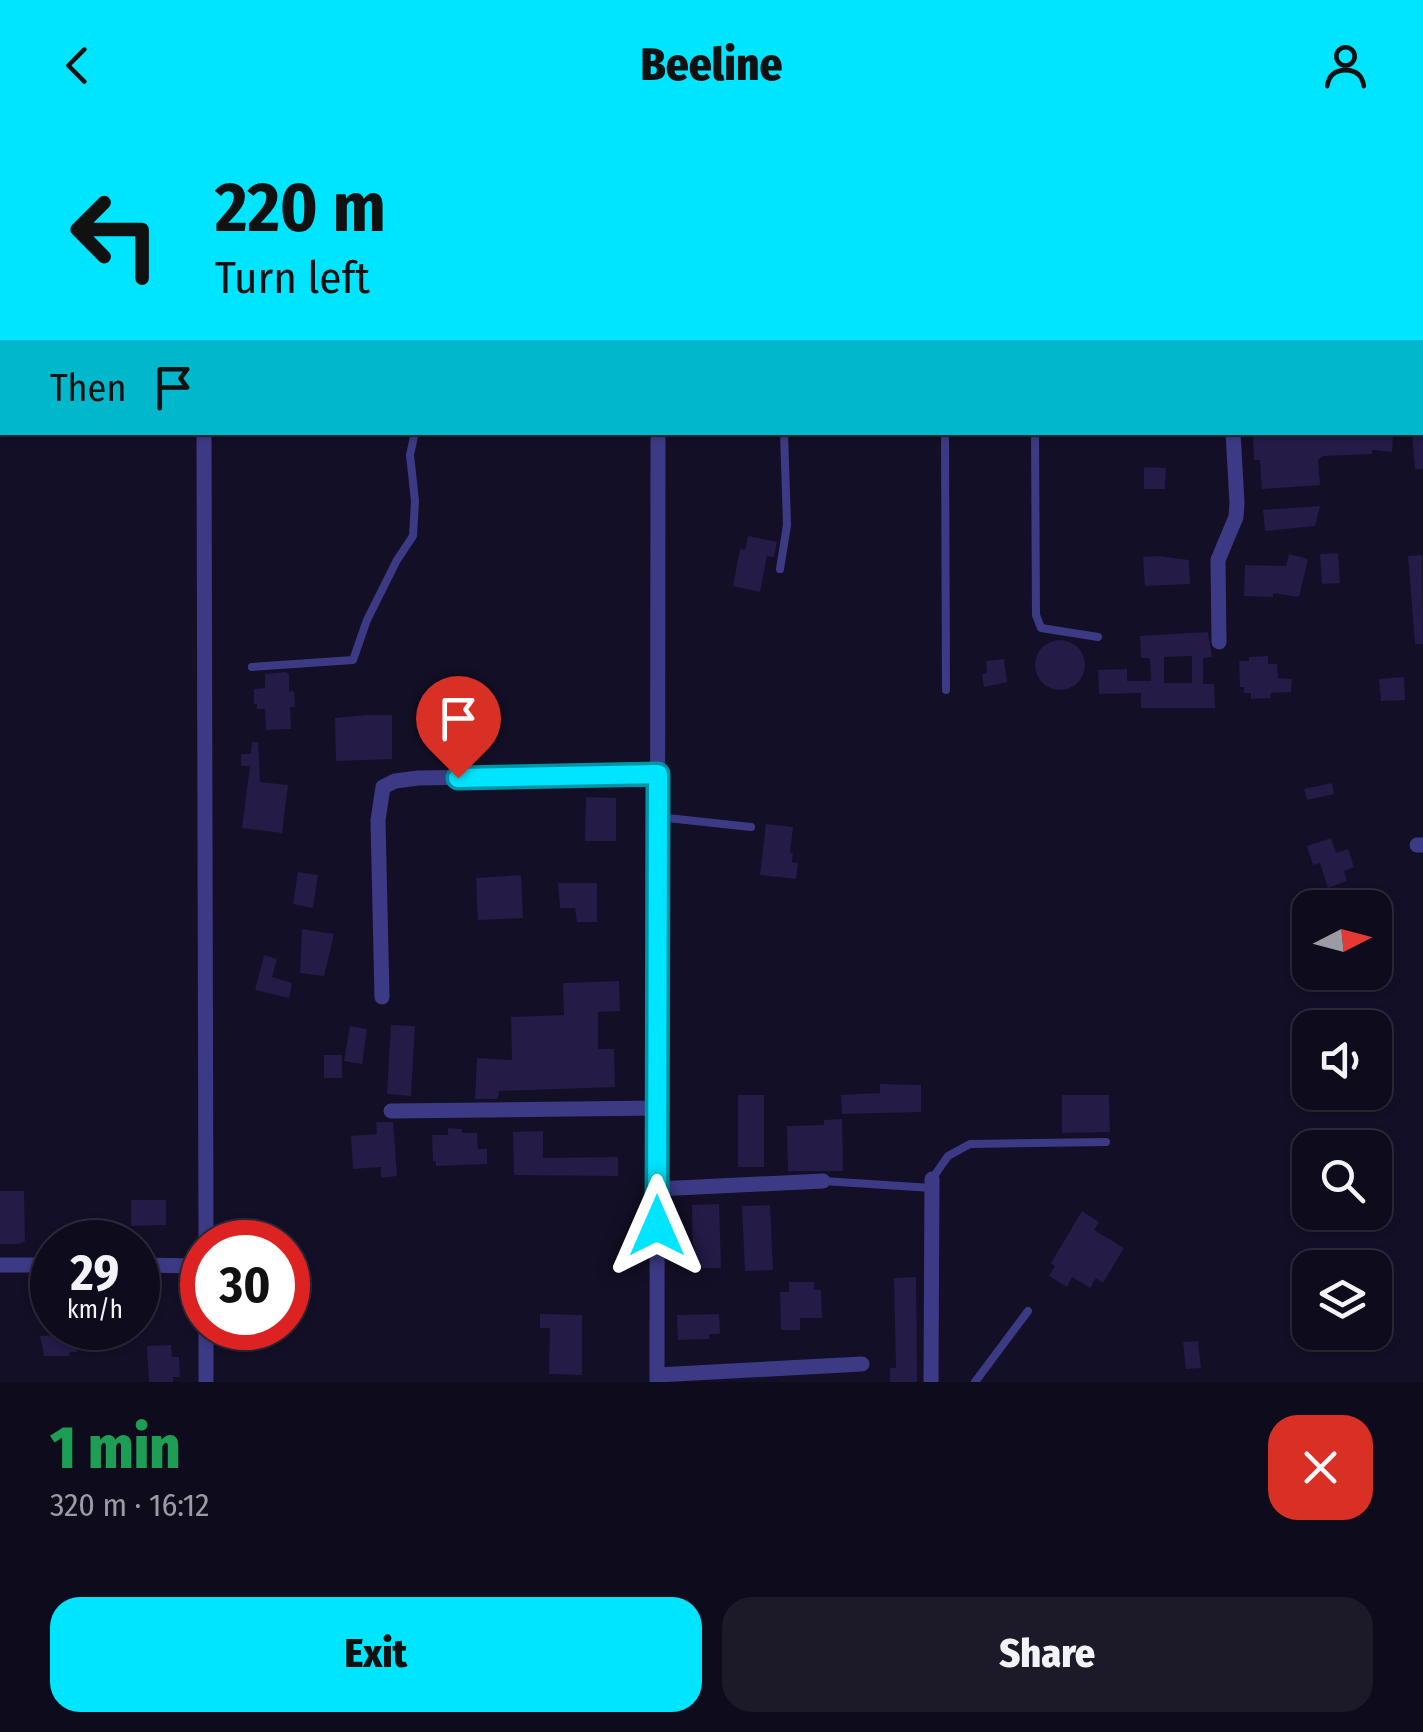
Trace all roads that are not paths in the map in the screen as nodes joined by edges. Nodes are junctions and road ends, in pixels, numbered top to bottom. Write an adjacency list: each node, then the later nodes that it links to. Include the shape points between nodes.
1 (204, 435): 23 (street)
2 (414, 435): 11 (lane, via 413,536 353,660)
3 (658, 435): 13 (street)
4 (784, 435): 8 (lane, via 787,525)
5 (945, 435): 12 (lane)
6 (1036, 435): 9 (lane, via 1036,615 1041,628)
7 (1232, 435): 10 (street, via 1237,503 1218,560)
8 (780, 569)
9 (1098, 637)
10 (1219, 642)
11 (252, 667)
12 (946, 690)
13 (658, 774): 14 (street); 16 (street, via 418,778 382,787)
14 (658, 818): 15 (lane); 17 (street)
15 (751, 827)
16 (382, 998)
17 (658, 1108): 18 (street); 22 (street)
18 (391, 1111)
19 (1106, 1142): 21 (lane, via 970,1144 948,1156)
20 (822, 1181): 21 (lane); 22 (street)
21 (932, 1184): 31 (street)
22 (658, 1189): 29 (street)
23 (206, 1220)
24 (0, 1264): 25 (street)
25 (30, 1265)
26 (1028, 1311): 32 (lane)
27 (206, 1350): 30 (street)
28 (862, 1364): 29 (street)
29 (657, 1378)
30 (206, 1382)
31 (931, 1382)
32 (976, 1382)

